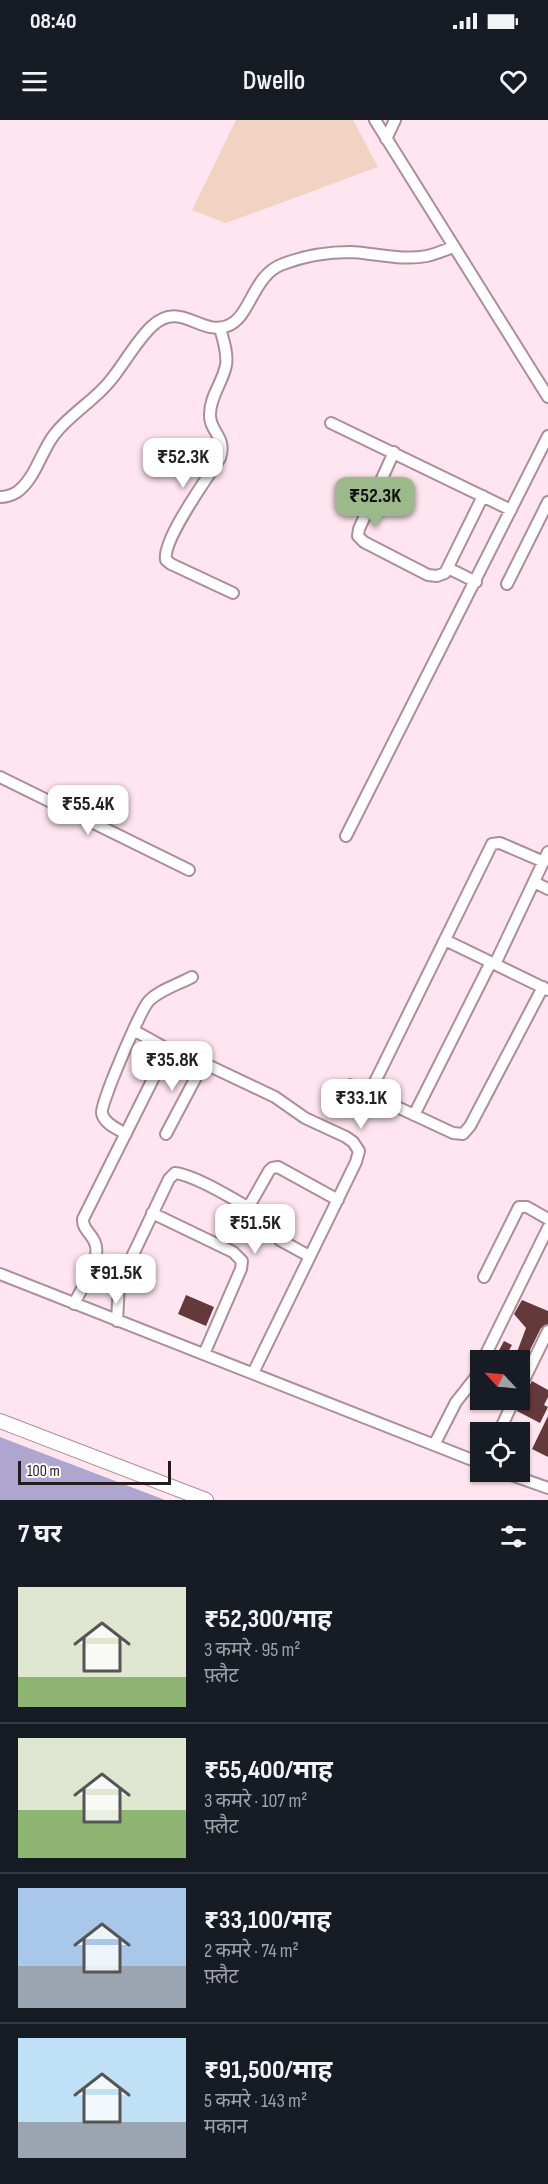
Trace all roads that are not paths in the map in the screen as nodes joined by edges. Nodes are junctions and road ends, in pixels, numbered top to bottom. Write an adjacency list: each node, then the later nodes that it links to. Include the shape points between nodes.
1 (375, 120): 3 (street)
2 (395, 120): 3 (street)
3 (386, 139): 4 (street)
4 (453, 247): 5 (street, via 426,256 330,253 285,263 265,275 236,321); 6 (street)
5 (220, 328): 10 (street, via 178,315 152,325 109,383 53,437 25,484 17,492); 17 (street, via 227,362 210,417 222,451 164,554 171,564)
6 (548, 397)
7 (331, 423): 9 (street)
8 (548, 436): 13 (street)
9 (394, 452): 11 (street); 14 (street, via 358,536 428,575 441,575)
10 (0, 496)
11 (483, 496): 13 (street); 14 (street)
12 (548, 502): 16 (street)
13 (510, 510): 15 (street)
14 (448, 568): 15 (street)
15 (476, 582): 19 (street)
16 (507, 584)
17 (233, 593)
18 (0, 777): 21 (street)
19 (346, 836)
20 (546, 857): 22 (street); 24 (street, via 492,844)
21 (189, 870)
22 (534, 882): 23 (street); 25 (street)
23 (548, 889)
24 (446, 940): 25 (street); 32 (street)
25 (493, 963): 27 (street); 33 (street)
26 (192, 977): 28 (street, via 148,1002)
27 (545, 988): 33 (street, via 463,1134)
28 (135, 1030): 29 (street); 34 (street, via 102,1110 107,1122)
29 (171, 1051): 30 (street); 34 (street, via 164,1057)
30 (203, 1064): 35 (street); 36 (street, via 275,1097 305,1118 353,1142 359,1151 358,1158)
31 (350, 1085): 32 (street)
32 (369, 1094): 33 (street)
33 (414, 1115)
34 (126, 1134): 44 (street, via 82,1219 95,1241 97,1254)
35 (166, 1134)
36 (338, 1200): 37 (street, via 278,1167 269,1171); 41 (street)
37 (248, 1208): 38 (street, via 175,1173); 41 (street, via 275,1225 280,1240)
38 (152, 1213): 45 (street, via 119,1284); 48 (street, via 233,1252 242,1261)
39 (548, 1219): 43 (street, via 527,1207 519,1207)
40 (548, 1228): 47 (street)
41 (309, 1256): 50 (street)
42 (0, 1274): 44 (street)
43 (484, 1277)
44 (74, 1304): 45 (street)
45 (117, 1321): 48 (street)
46 (548, 1331): 49 (street)
47 (488, 1350)
48 (204, 1354): 50 (street)
49 (530, 1368)
50 (254, 1373): 53 (street)
51 (470, 1384): 53 (street, via 456,1402)
52 (0, 1421): 57 (street)
53 (434, 1445): 54 (street)
54 (470, 1459)
55 (530, 1482): 56 (street)
56 (548, 1488)
57 (206, 1500)

